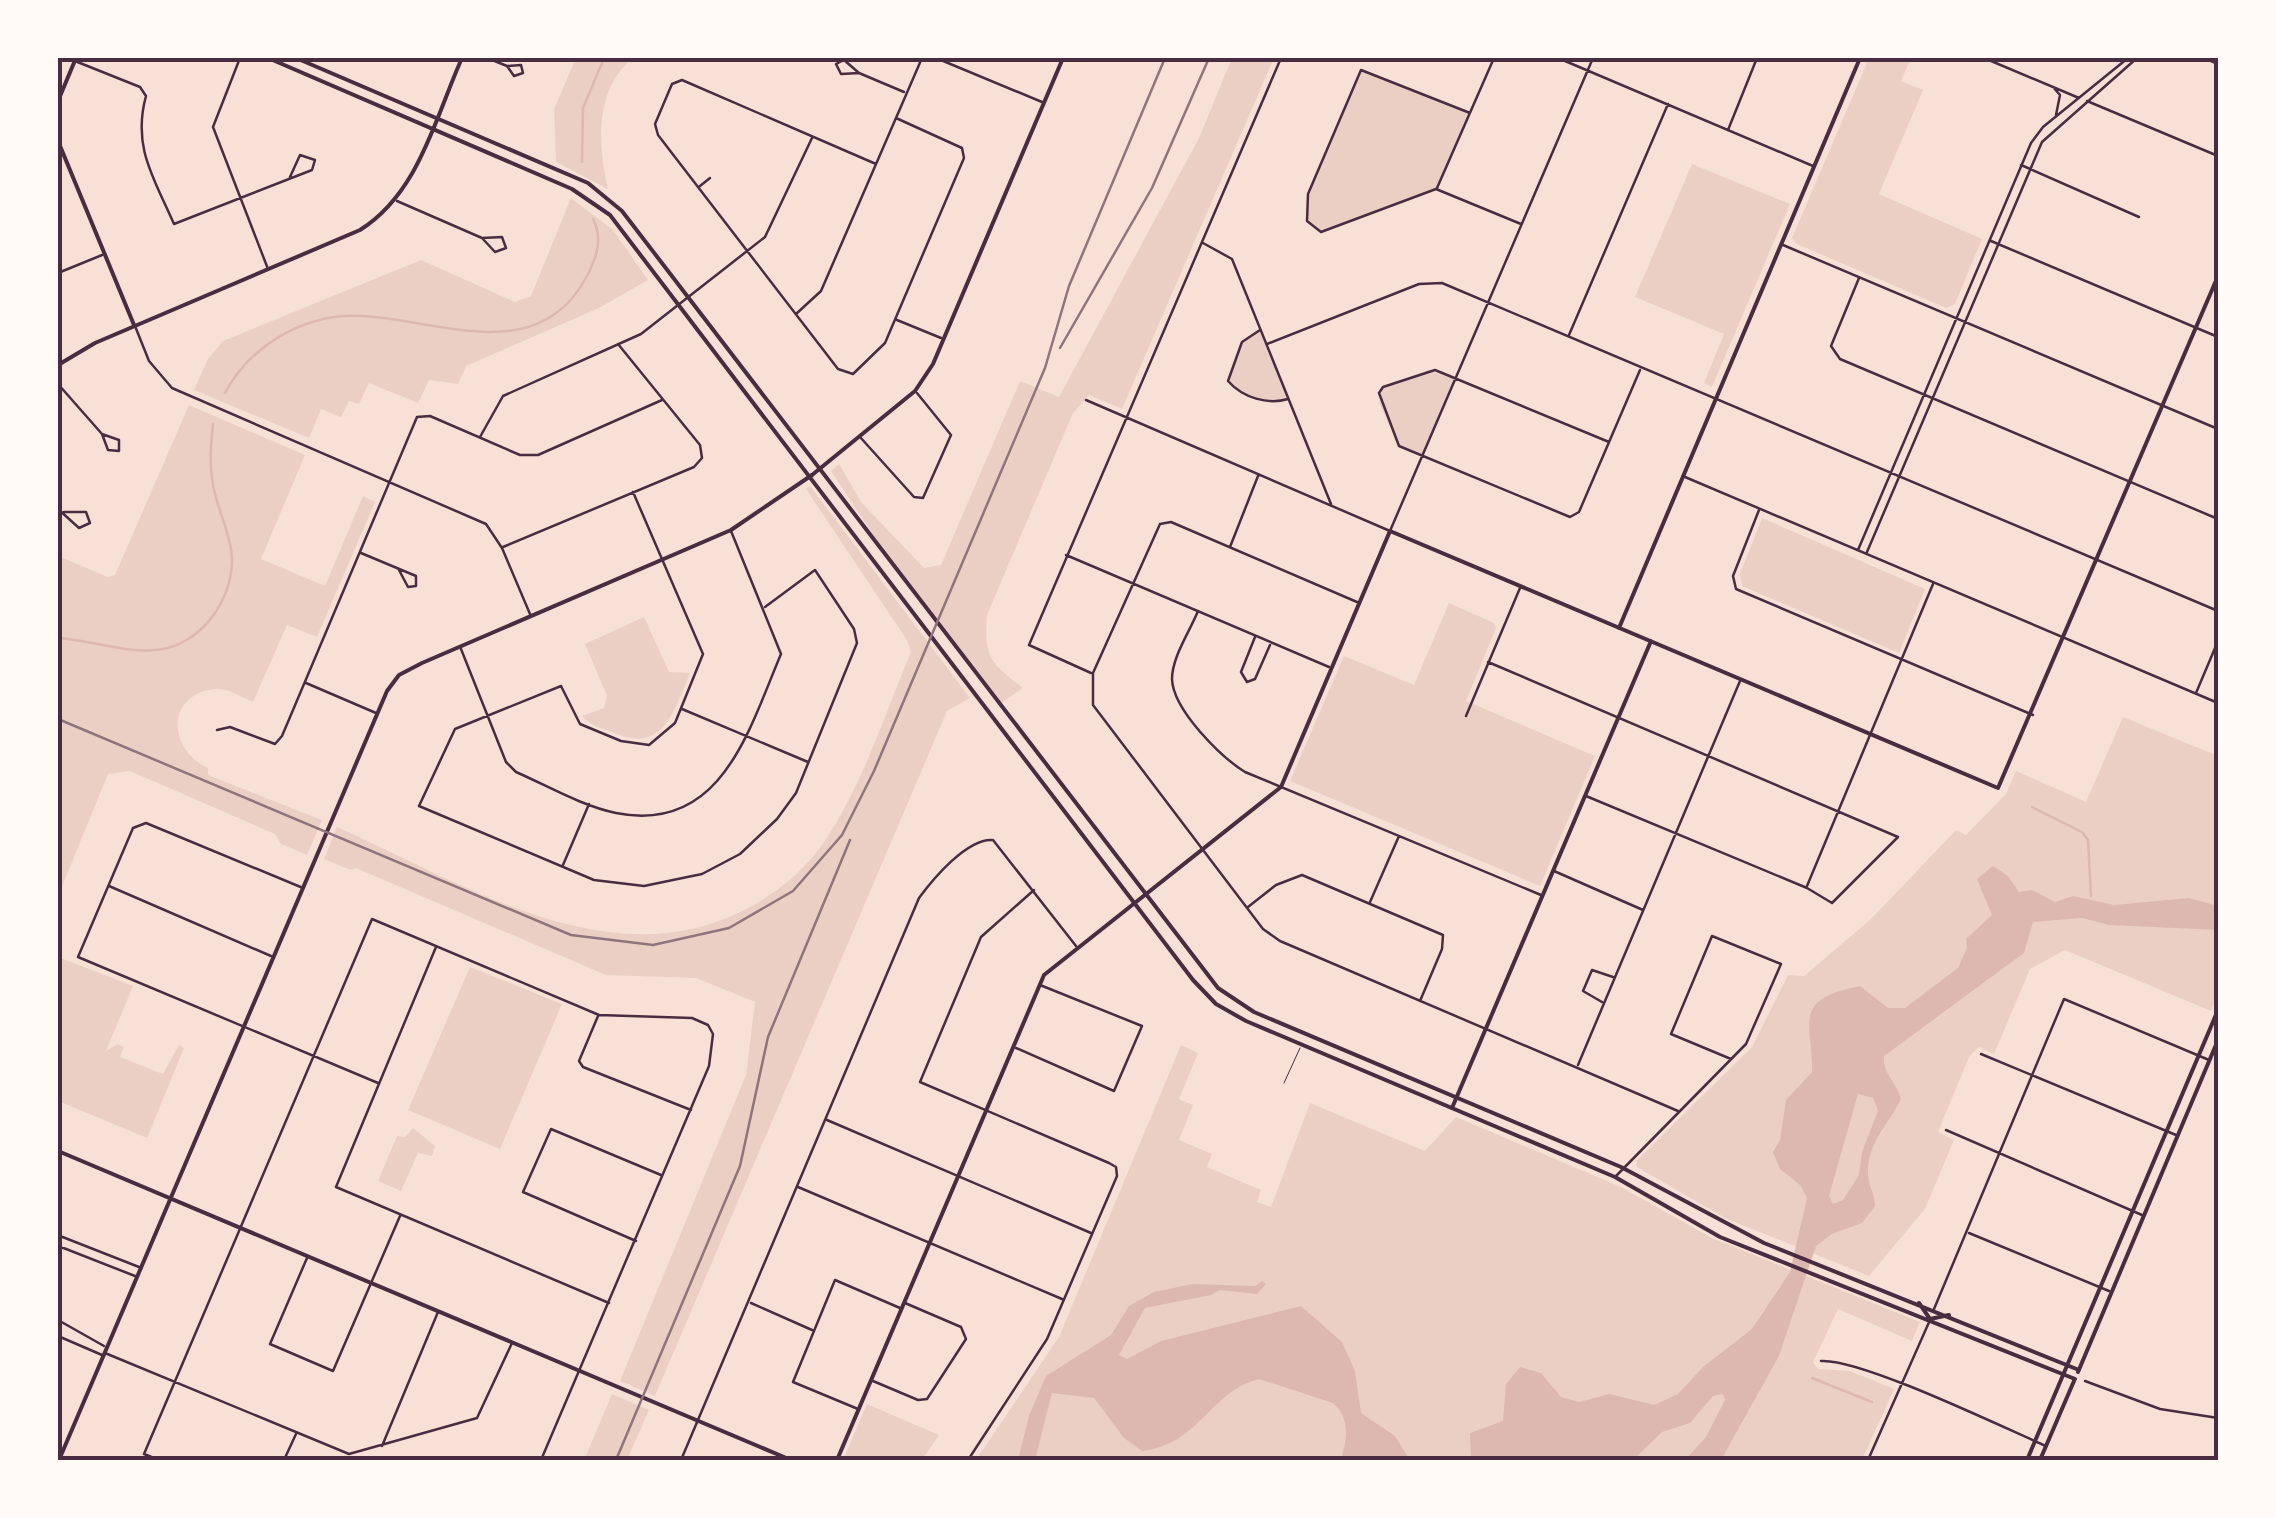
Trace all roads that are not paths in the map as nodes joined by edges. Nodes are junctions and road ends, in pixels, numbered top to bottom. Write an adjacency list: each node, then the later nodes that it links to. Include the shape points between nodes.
1 (240, 58): 48 (street, via 213,127)
2 (268, 58): 35 (street)
3 (296, 58): 32 (street)
4 (462, 58): 32 (street)
5 (488, 58): 21 (street)
6 (922, 58): 25 (street)
7 (936, 58): 29 (street)
8 (1063, 58): 29 (street)
9 (1281, 58): 54 (street)
10 (1494, 58): 31 (street)
11 (1558, 58): 22 (street)
12 (1593, 58): 22 (street)
13 (1758, 58): 36 (street)
14 (1860, 58): 42 (street)
15 (1984, 58): 24 (street)
16 (2128, 58): 26 (street)
17 (2136, 58): 27 (street)
18 (2204, 58): 20 (street)
19 (75, 59): 28 (street); 48 (street, via 140,87 146,96 140,145 174,224)
20 (2218, 64)
21 (507, 66)
22 (1588, 70): 30 (street); 51 (street)
23 (859, 73): 25 (street)
24 (2052, 86): 26 (street); 33 (street, via 2060,96)
25 (906, 93): 34 (street)
26 (2079, 98): 27 (street); 33 (street)
27 (2086, 100): 39 (street); 43 (street, via 2042,142)
28 (58, 101)
29 (1044, 102): 75 (street)
30 (1668, 104): 36 (street); 73 (street)
31 (1470, 113): 47 (street); 47 (street, via 1361,70 1304,207 1307,221 1320,232)
32 (436, 117): 35 (street); 63 (street, via 596,189 622,211)
33 (2055, 117): 41 (street, via 2036,135)
34 (896, 118): 40 (street); 68 (street, via 962,148 964,158)
35 (432, 128): 49 (street); 65 (street, via 592,200)
36 (1728, 130): 42 (street)
37 (812, 137): 40 (street); 46 (street, via 682,80 672,84 655,124); 57 (street, via 773,227)
38 (58, 141): 58 (street)
39 (2218, 156)
40 (876, 164): 66 (street, via 821,291)
41 (2022, 165): 43 (street); 53 (street)
42 (1814, 167): 55 (street)
43 (2030, 168): 50 (street); 56 (street)
44 (290, 177): 44 (street, via 312,170 315,160 300,155); 48 (street)
45 (710, 178): 46 (street)
46 (699, 187): 57 (street)
47 (1436, 189): 51 (street)
48 (237, 199): 59 (street)
49 (396, 200): 52 (street); 59 (street, via 360,230)
50 (2139, 217)
51 (1522, 224): 64 (street)
52 (482, 238): 52 (street, via 495,252 506,248 502,237)
53 (1990, 240): 56 (street); 67 (street)
54 (1202, 243): 72 (street, via 1232,259); 90 (street)
55 (1782, 244): 62 (street); 86 (street)
56 (1997, 244): 69 (street); 71 (street)
57 (748, 252): 63 (street); 66 (street)
58 (104, 254): 60 (street); 70 (street)
59 (269, 270): 70 (street)
60 (58, 272)
61 (2218, 276): 71 (street)
62 (1859, 278): 67 (street); 83 (street, via 1833,352)
63 (690, 297): 65 (street); 97 (street)
64 (1489, 303): 73 (street); 77 (street, via 1442,284 1420,284); 80 (street)
65 (681, 304): 76 (street); 99 (street)
66 (796, 314): 68 (street, via 845,374 872,360)
67 (1957, 318): 69 (street); 83 (street)
68 (896, 320): 75 (street)
69 (1965, 321): 84 (street); 89 (street)
70 (134, 325): 78 (street); 103 (street, via 149,361 172,388)
71 (2197, 328): 74 (street); 89 (street)
72 (1261, 330): 77 (street); 85 (street, via 1242,342 1228,382 1261,400)
73 (1568, 336): 79 (street)
74 (2218, 337)
75 (943, 340): 82 (street)
76 (618, 344): 87 (street); 94 (street, via 503,396)
77 (1267, 344): 85 (street)
78 (58, 365)
79 (1641, 368): 86 (street); 95 (street)
80 (1455, 380): 95 (street); 96 (street); 96 (street, via 1428,370 1379,393 1400,446)
81 (58, 384): 92 (street)
82 (915, 391): 93 (street); 93 (street, via 950,435 923,498)
83 (1924, 394): 84 (street); 98 (street)
84 (1932, 397): 102 (street); 104 (street)
85 (1288, 398): 106 (street)
86 (1716, 398): 98 (street); 101 (street)
87 (662, 400): 94 (street, via 538,455); 105 (street, via 700,445 702,458)
88 (1086, 400): 90 (street)
89 (2164, 406): 91 (street); 104 (street)
90 (1129, 419): 100 (street); 118 (street)
91 (2218, 428)
92 (102, 434)
93 (859, 436): 97 (street)
94 (480, 437): 103 (street, via 417,417)
95 (1609, 442): 96 (street, via 1579,512 1570,517)
96 (1422, 456): 112 (street)
97 (820, 468): 99 (street); 170 (street)
98 (1890, 473): 102 (street); 115 (street)
99 (812, 474): 111 (street); 171 (street)
100 (1259, 474): 106 (street); 113 (street)
101 (1684, 476): 107 (street); 130 (street)
102 (1899, 476): 117 (street); 120 (street)
103 (390, 481): 114 (street, via 477,519); 116 (street)
104 (2131, 482): 110 (street); 120 (street)
105 (633, 492): 114 (street); 119 (street)
106 (1332, 505): 112 (street)
107 (1760, 509): 115 (street); 137 (street, via 1732,576 1736,589)
108 (58, 510): 109 (street)
109 (64, 512): 109 (street, via 79,528 90,524 86,512)
110 (2218, 519)
111 (731, 530): 119 (street); 126 (street)
112 (1390, 531): 124 (street); 125 (street)
113 (1230, 547): 123 (street, via 1171,522 1160,524); 125 (street)
114 (502, 548): 129 (street)
115 (1858, 550): 117 (street)
116 (359, 552): 121 (street); 142 (street)
117 (1866, 553): 122 (street)
118 (1066, 555): 123 (street); 140 (street, via 1028,645)
119 (663, 560): 129 (street); 145 (street, via 703,654)
120 (2098, 561): 128 (street); 132 (street)
121 (400, 570)
122 (1934, 582): 132 (street); 137 (street)
123 (1131, 583): 127 (street); 140 (street)
124 (1521, 586): 130 (street); 138 (street)
125 (1359, 602): 139 (street)
126 (765, 606): 152 (street, via 781,654); 155 (street, via 815,570 854,629 854,657)
127 (1198, 611): 131 (street); 156 (street, via 1172,683 1223,758)
128 (2218, 612)
129 (530, 616): 136 (street)
130 (1619, 628): 133 (street)
131 (1256, 636): 135 (street); 135 (street, via 1241,672 1248,682)
132 (2065, 638): 143 (street); 148 (street)
133 (1652, 641): 141 (street); 150 (street)
134 (2218, 641): 143 (street)
135 (1272, 643): 139 (street)
136 (460, 647): 146 (street, via 399,675); 147 (street)
137 (1902, 660): 148 (street); 153 (street)
138 (1488, 662): 149 (street); 150 (street)
139 (1330, 668): 156 (street)
140 (1093, 673): 162 (street, via 1093,706)
141 (1741, 680): 153 (street); 154 (street)
142 (304, 682): 146 (street); 151 (street, via 275,744 230,727)
143 (2196, 694): 144 (street)
144 (2218, 704)
145 (682, 708): 147 (street, via 661,739 636,746 580,724 561,686); 152 (street)
146 (376, 713): 166 (street)
147 (488, 715): 158 (street, via 516,772); 163 (street, via 450,735 419,806)
148 (2033, 715): 153 (street, via 1998,788)
149 (1466, 716)
150 (1619, 717): 154 (street); 157 (street)
151 (217, 730)
152 (746, 735): 155 (street); 158 (street, via 721,780 684,806 642,816)
153 (1872, 735): 159 (street)
154 (1708, 756): 159 (street); 160 (street)
155 (809, 762): 163 (street, via 777,820 740,854 702,874 644,886 594,880)
156 (1281, 787): 161 (street); 162 (street)
157 (1585, 796): 160 (street); 164 (street)
158 (589, 804): 163 (street)
159 (1839, 812): 167 (street); 167 (street, via 1898,837 1832,903)
160 (1676, 834): 167 (street); 174 (street)
161 (1398, 836): 169 (street); 172 (street)
162 (1203, 851): 170 (street); 173 (street)
163 (562, 867)
164 (1553, 870): 169 (street); 174 (street)
165 (108, 886): 166 (street, via 133,828 146,823); 177 (street); 184 (street, via 78,957)
166 (302, 888): 177 (street)
167 (1807, 888)
168 (1034, 890): 176 (street); 201 (street, via 981,937 920,1082); 203 (street, via 998,844 985,839 932,880 918,898)
169 (1542, 896): 185 (street)
170 (1145, 897): 171 (street); 198 (street, via 1218,988 1254,1012)
171 (1135, 903): 176 (street); 187 (street, via 1216,1004)
172 (1369, 903): 173 (street, via 1302,875); 180 (street, via 1443,936)
173 (1247, 908): 180 (street, via 1280,942)
174 (1643, 910): 178 (street)
175 (436, 946): 183 (street); 190 (street, via 372,918); 196 (street)
176 (1077, 947): 179 (street)
177 (273, 957): 184 (street)
178 (1614, 978): 181 (street); 181 (street, via 1592,970 1586,980 1583,991)
179 (1039, 985): 188 (street); 188 (street, via 1142,1026 1114,1091)
180 (1420, 1001): 185 (street)
181 (1604, 1003): 194 (street)
182 (2218, 1012): 191 (street)
183 (599, 1015): 200 (street, via 583,1067); 200 (street, via 692,1018 708,1025 709,1066)
184 (244, 1026): 190 (street); 214 (street)
185 (1486, 1029): 194 (street); 198 (street)
186 (2218, 1040): 193 (street)
187 (1301, 1045): 197 (lane); 199 (street)
188 (1012, 1047): 201 (street)
189 (1981, 1054): 195 (street)
190 (313, 1056): 196 (street); 218 (street)
191 (2199, 1056): 193 (street); 195 (street, via 2064,1000); 205 (street)
192 (1731, 1059): 192 (street, via 1746,1044 1781,964 1712,936 1672,1034); 202 (street)
193 (2210, 1060): 206 (street)
194 (1578, 1067): 202 (street)
195 (2032, 1076): 205 (street); 208 (street)
196 (378, 1082): 216 (street, via 336,1187)
197 (1284, 1084)
198 (1456, 1098): 199 (street); 209 (street)
199 (1452, 1108): 212 (street)
200 (691, 1110): 210 (street)
201 (985, 1110): 211 (street); 220 (street, via 1116,1167)
202 (1678, 1111): 209 (street)
203 (826, 1119): 211 (street); 213 (street)
204 (1946, 1130): 208 (street)
205 (2167, 1131): 206 (street); 215 (street)
206 (2178, 1136): 217 (street)
207 (58, 1151): 214 (street)
208 (2000, 1153): 215 (street); 219 (street)
209 (1621, 1168): 212 (street); 231 (street, via 1724,1225)
210 (662, 1175): 221 (street); 221 (street, via 552,1129 523,1192)
211 (958, 1176): 220 (street); 222 (street)
212 (1615, 1177): 237 (street, via 1720,1237)
213 (797, 1186): 222 (street); 230 (street)
214 (171, 1198): 218 (street); 224 (street)
215 (2133, 1210): 217 (street); 227 (street)
216 (401, 1214): 226 (street); 232 (street)
217 (2144, 1216): 228 (street)
218 (240, 1228): 223 (street); 251 (street)
219 (1967, 1232): 227 (street); 234 (street)
220 (1093, 1233): 229 (street)
221 (636, 1240): 232 (street)
222 (930, 1243): 229 (street); 233 (street)
223 (308, 1256): 226 (street); 226 (street, via 270,1344 333,1371)
224 (140, 1267): 225 (street); 225 (street, via 65,1235 58,1242)
225 (136, 1277): 242 (street)
226 (372, 1284): 235 (street)
227 (2101, 1288): 228 (street); 244 (street)
228 (2111, 1292): 245 (street)
229 (1064, 1300): 267 (street, via 1047,1340)
230 (749, 1302): 239 (street); 255 (street)
231 (1919, 1302): 234 (street); 237 (street)
232 (609, 1304): 246 (street)
233 (904, 1306): 239 (street, via 835,1280); 249 (street); 249 (street, via 961,1326 966,1339 926,1399)
234 (1934, 1309): 236 (street)
235 (438, 1312): 241 (street); 259 (street)
236 (1950, 1315): 237 (street); 244 (street)
237 (1930, 1319): 247 (street); 252 (street)
238 (58, 1320): 242 (street)
239 (814, 1330): 253 (street, via 792,1382)
240 (58, 1336): 242 (street)
241 (512, 1344): 246 (street); 259 (street, via 477,1418)
242 (104, 1352): 251 (street); 260 (street)
243 (1821, 1361): 252 (street, via 1836,1360)
244 (2068, 1365): 245 (street); 247 (street)
245 (2079, 1370): 248 (street)
246 (579, 1372): 255 (street); 263 (street)
247 (2064, 1374): 248 (street); 257 (street)
248 (2075, 1379): 250 (lane); 258 (street)
249 (872, 1380): 253 (street)
250 (2085, 1380): 254 (street, via 2160,1409)
251 (175, 1384): 256 (street); 261 (street, via 144,1454)
252 (1902, 1385): 257 (street); 268 (street)
253 (860, 1410): 266 (street)
254 (2218, 1418)
255 (698, 1421): 264 (street); 265 (street)
256 (296, 1434): 259 (street, via 349,1454); 262 (street)
257 (2035, 1441): 258 (street); 269 (street)
258 (2046, 1446): 270 (street)
259 (381, 1448)
260 (59, 1460)
261 (159, 1460)
262 (284, 1460)
263 (541, 1460)
264 (681, 1460)
265 (792, 1460)
266 (837, 1460)
267 (968, 1460)
268 (1868, 1460)
269 (2027, 1460)
270 (2040, 1460)

